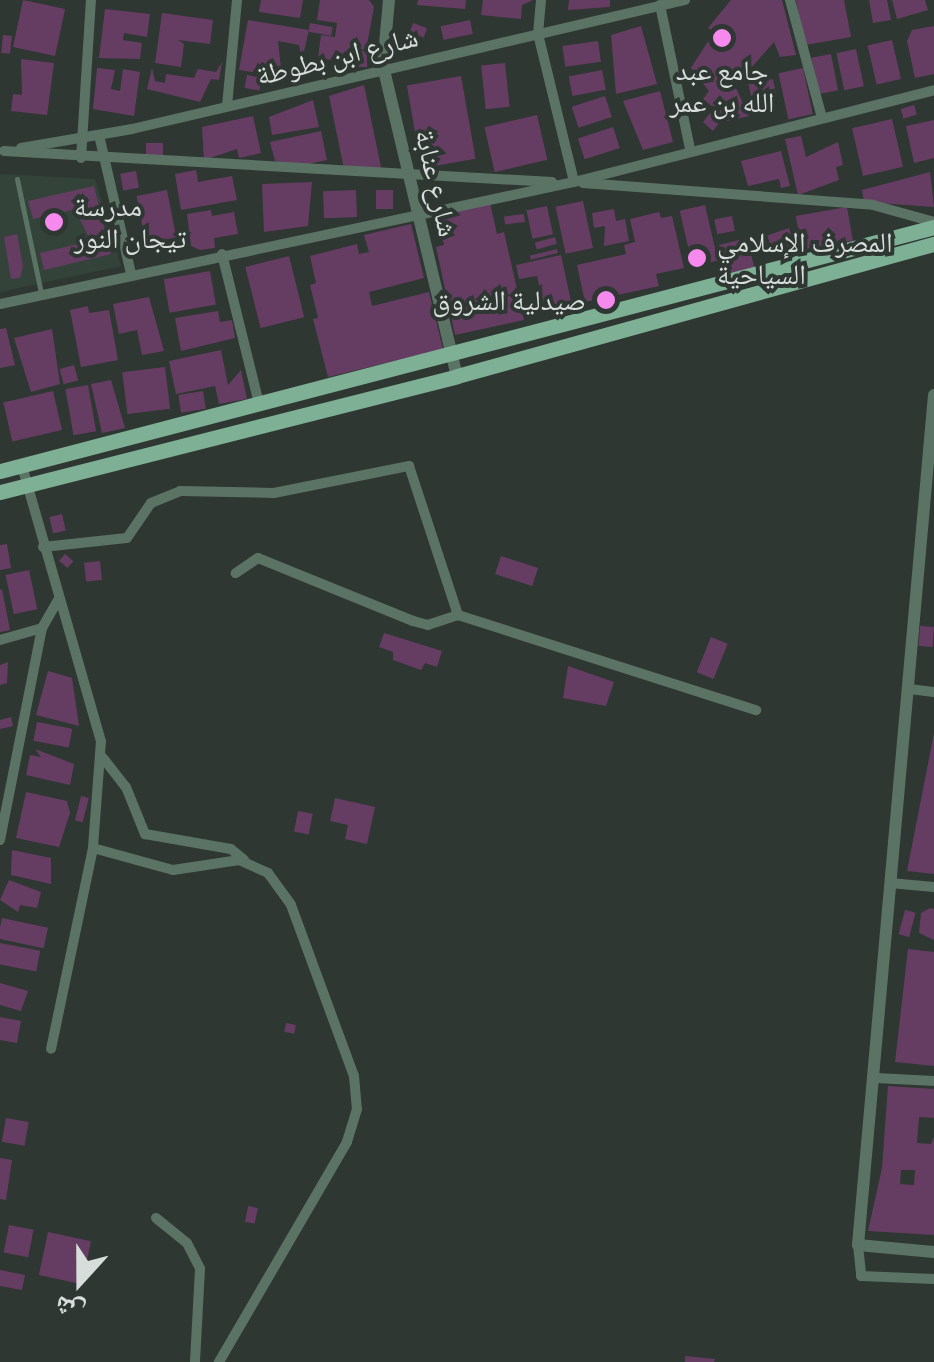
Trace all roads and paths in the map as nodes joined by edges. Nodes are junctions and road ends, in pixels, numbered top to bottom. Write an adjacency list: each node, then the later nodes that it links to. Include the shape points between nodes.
1 (91, 0): 14 (street)
2 (237, 0): 11 (street)
3 (389, 0): 9 (street, شارع عنابة)
4 (541, 0): 8 (street)
5 (683, 0): 7 (street, شارع ابن بطوطة)
6 (790, 0): 12 (street)
7 (660, 6): 8 (street, شارع ابن بطوطة); 15 (street)
8 (538, 34): 9 (street, شارع ابن بطوطة); 21 (street)
9 (383, 66): 11 (street, شارع ابن بطوطة); 19 (street, شارع عنابة)
10 (934, 90): 12 (street)
11 (226, 106): 13 (street, شارع ابن بطوطة)
12 (821, 114): 15 (street)
13 (98, 136): 14 (street, شارع ابن بطوطة); 18 (street)
14 (80, 139): 16 (street, شارع ابن بطوطة); 17 (street)
15 (690, 148): 21 (street)
16 (2, 151): 17 (street)
17 (81, 158): 18 (street)
18 (103, 160): 19 (street); 26 (street)
19 (410, 178): 21 (street); 22 (street, شارع عنابة)
20 (18, 179): 27 (lane)
21 (574, 182): 22 (street); 23 (street, via 874,205)
22 (418, 211): 25 (street); 29 (street, شارع عنابة)
23 (934, 224): 29 (main road)
24 (934, 244): 30 (main road)
25 (222, 254): 26 (street); 32 (street)
26 (130, 274): 27 (street)
27 (41, 294): 28 (street)
28 (0, 304)
29 (452, 356): 30 (street, شارع عنابة); 32 (main road)
30 (456, 376): 35 (main road)
31 (934, 395): 36 (street)
32 (259, 404): 33 (main road)
33 (22, 466): 34 (main road); 35 (street)
34 (0, 471)
35 (27, 486): 37 (main road); 38 (street)
36 (931, 486): 44 (street)
37 (0, 492)
38 (43, 548): 40 (street); 41 (street, via 127,538 151,503 180,491 274,493 409,466)
39 (236, 572): 41 (street, via 258,558 413,621 428,625)
40 (59, 598): 42 (street); 47 (street)
41 (458, 615): 46 (street)
42 (42, 628): 43 (street); 48 (street)
43 (0, 640)
44 (909, 689): 45 (street); 51 (street)
45 (934, 692)
46 (756, 710)
47 (102, 757): 49 (street); 50 (street, via 126,788 144,834 231,850)
48 (0, 840)
49 (93, 848): 50 (street, via 173,870); 53 (street)
50 (244, 860): 61 (street, via 268,872 291,905 336,1019 357,1110 347,1142)
51 (890, 883): 52 (street); 54 (street)
52 (934, 887)
53 (51, 1049)
54 (876, 1078): 55 (street); 57 (street)
55 (934, 1081)
56 (156, 1218): 60 (street, via 187,1243 200,1270)
57 (858, 1244): 58 (street); 59 (street, via 861,1276)
58 (934, 1252)
59 (934, 1280)
60 (195, 1362)
61 (218, 1362)

